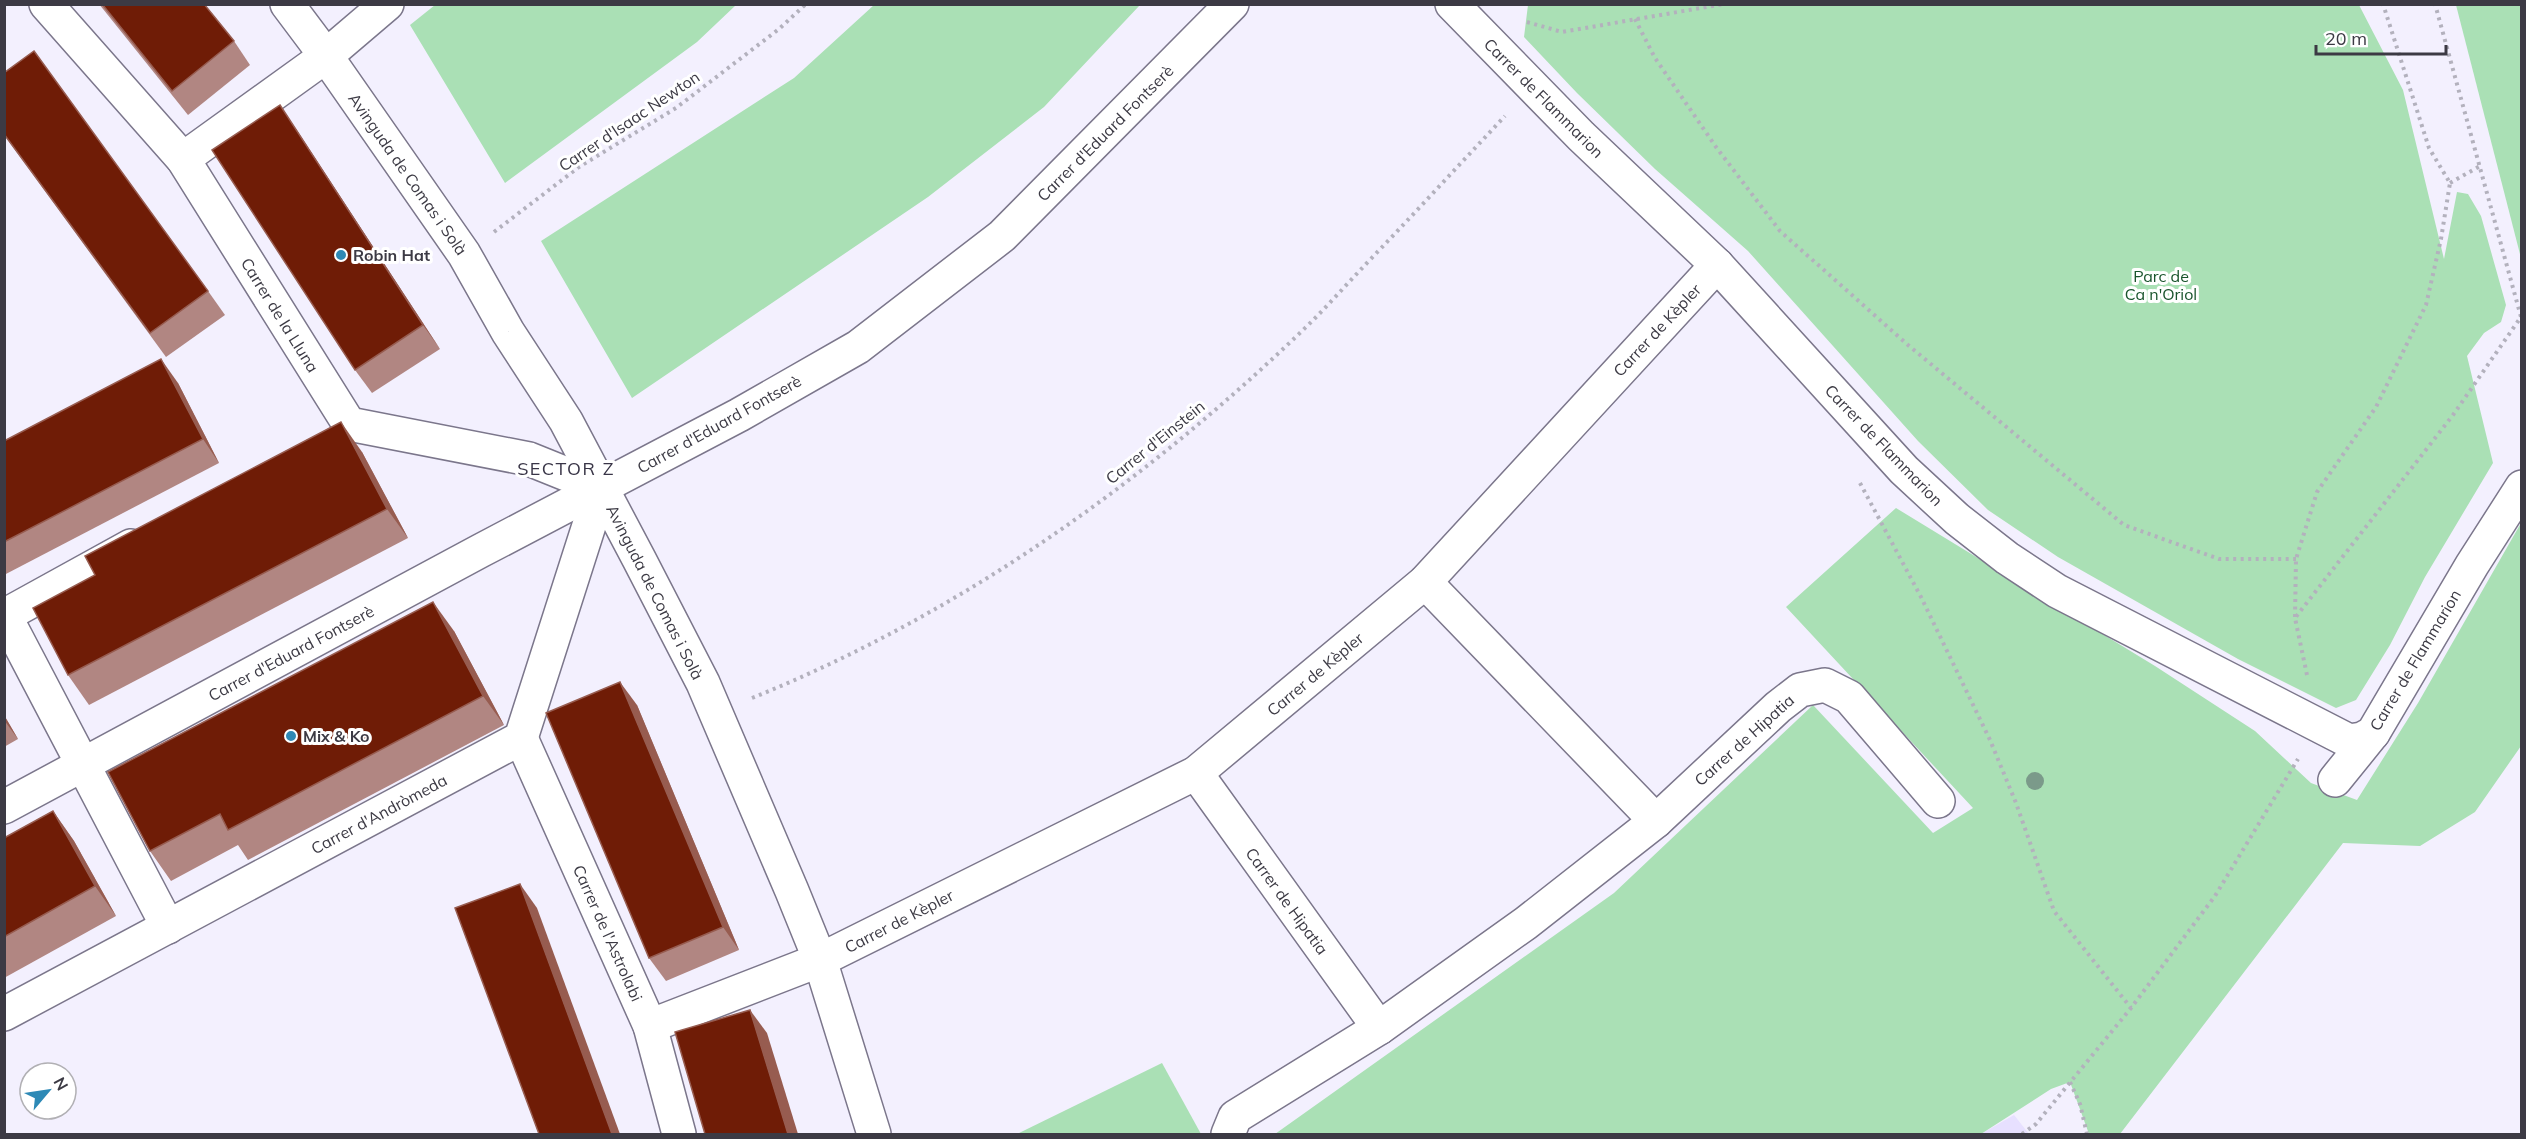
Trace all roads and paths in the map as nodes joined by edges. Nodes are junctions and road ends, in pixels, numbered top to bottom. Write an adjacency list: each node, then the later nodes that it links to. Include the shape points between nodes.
1 (46, 4): 14 (street, Carrer de la Lluna)
2 (286, 4): 12 (street, Avinguda de Comas i Solà)
3 (387, 4): 12 (street)
4 (806, 4): 17 (path, Carrer d'Isaac Newton, via 676,108 579,167)
5 (1232, 4): 22 (street, Carrer d'Eduard Fontserè, via 1002,236 858,347)
6 (1452, 4): 13 (street, Carrer de Flammarion)
7 (1724, 4): 10 (path)
8 (2383, 4): 16 (path, via 2428,148)
9 (2435, 4): 15 (path)
10 (1635, 19): 11 (path, via 1562,32); 24 (path, via 1655,58 1780,231 1908,345 2124,525 2219,559)
11 (1519, 20)
12 (326, 56): 14 (street); 17 (street, Avinguda de Comas i Solà)
13 (1532, 87): 18 (street, Carrer de Flammarion); 28 (path, Carrer d'Einstein, via 1304,329 1211,414 1111,493 1009,566 924,615 811,674)
14 (183, 159): 22 (street, Carrer de la Lluna, via 339,430 386,431 529,459)
15 (2481, 166): 16 (path); 19 (path)
16 (2450, 183): 24 (path, via 2426,305 2376,406 2317,492)
17 (464, 255): 22 (street, Avinguda de Comas i Solà, via 566,421)
18 (1717, 265): 20 (street, Carrer de Flammarion); 25 (street, Carrer de Kèpler)
19 (2521, 317): 27 (path, via 2452,416)
20 (1875, 438): 29 (street, Carrer de Flammarion, via 1957,519 2057,591); 40 (path, via 1855,474 1990,740 2054,911)
21 (2522, 487): 30 (street, Carrer de Flammarion)
22 (601, 488): 28 (street, Avinguda de Comas i Solà); 31 (street); 32 (street, Carrer d'Eduard Fontserè)
23 (162, 529): 26 (street)
24 (2296, 559): 27 (path)
25 (1425, 582): 33 (street, Carrer de Kèpler); 37 (street)
26 (5, 616): 32 (street)
27 (2295, 618): 29 (path)
28 (716, 713): 39 (street, Avinguda de Comas i Solà)
29 (2318, 726): 30 (street, Carrer de Flammarion, via 2349,741); 40 (path, via 2215,896)
30 (2373, 733): 34 (street)
31 (521, 738): 38 (street, Carrer d'Andròmeda); 42 (street, Carrer de l'Astrolabi)
32 (84, 765): 36 (street, Carrer d'Eduard Fontserè); 38 (street)
33 (1196, 773): 39 (street, Carrer de Kèpler); 43 (street, Carrer de Hipatia)
34 (2335, 780)
35 (1938, 801): 37 (street, Carrer de Hipatia, via 1849,697 1825,685 1800,690 1778,707)
36 (4, 807)
37 (1656, 821): 43 (street, Carrer de Hipatia, via 1526,923)
38 (168, 927): 41 (street, Carrer d'Andròmeda)
39 (820, 960): 42 (street, Carrer de Kèpler); 46 (street, Avinguda de Comas i Solà)
40 (2131, 1008): 44 (path)
41 (4, 1014)
42 (650, 1026): 45 (street, Carrer de l'Astrolabi)
43 (1378, 1028): 47 (street, Carrer de Hipatia, via 1235,1118)
44 (2070, 1082): 48 (path, via 2036,1124); 49 (path)
45 (679, 1134)
46 (874, 1134)
47 (1228, 1134)
48 (2022, 1134)
49 (2087, 1134)

